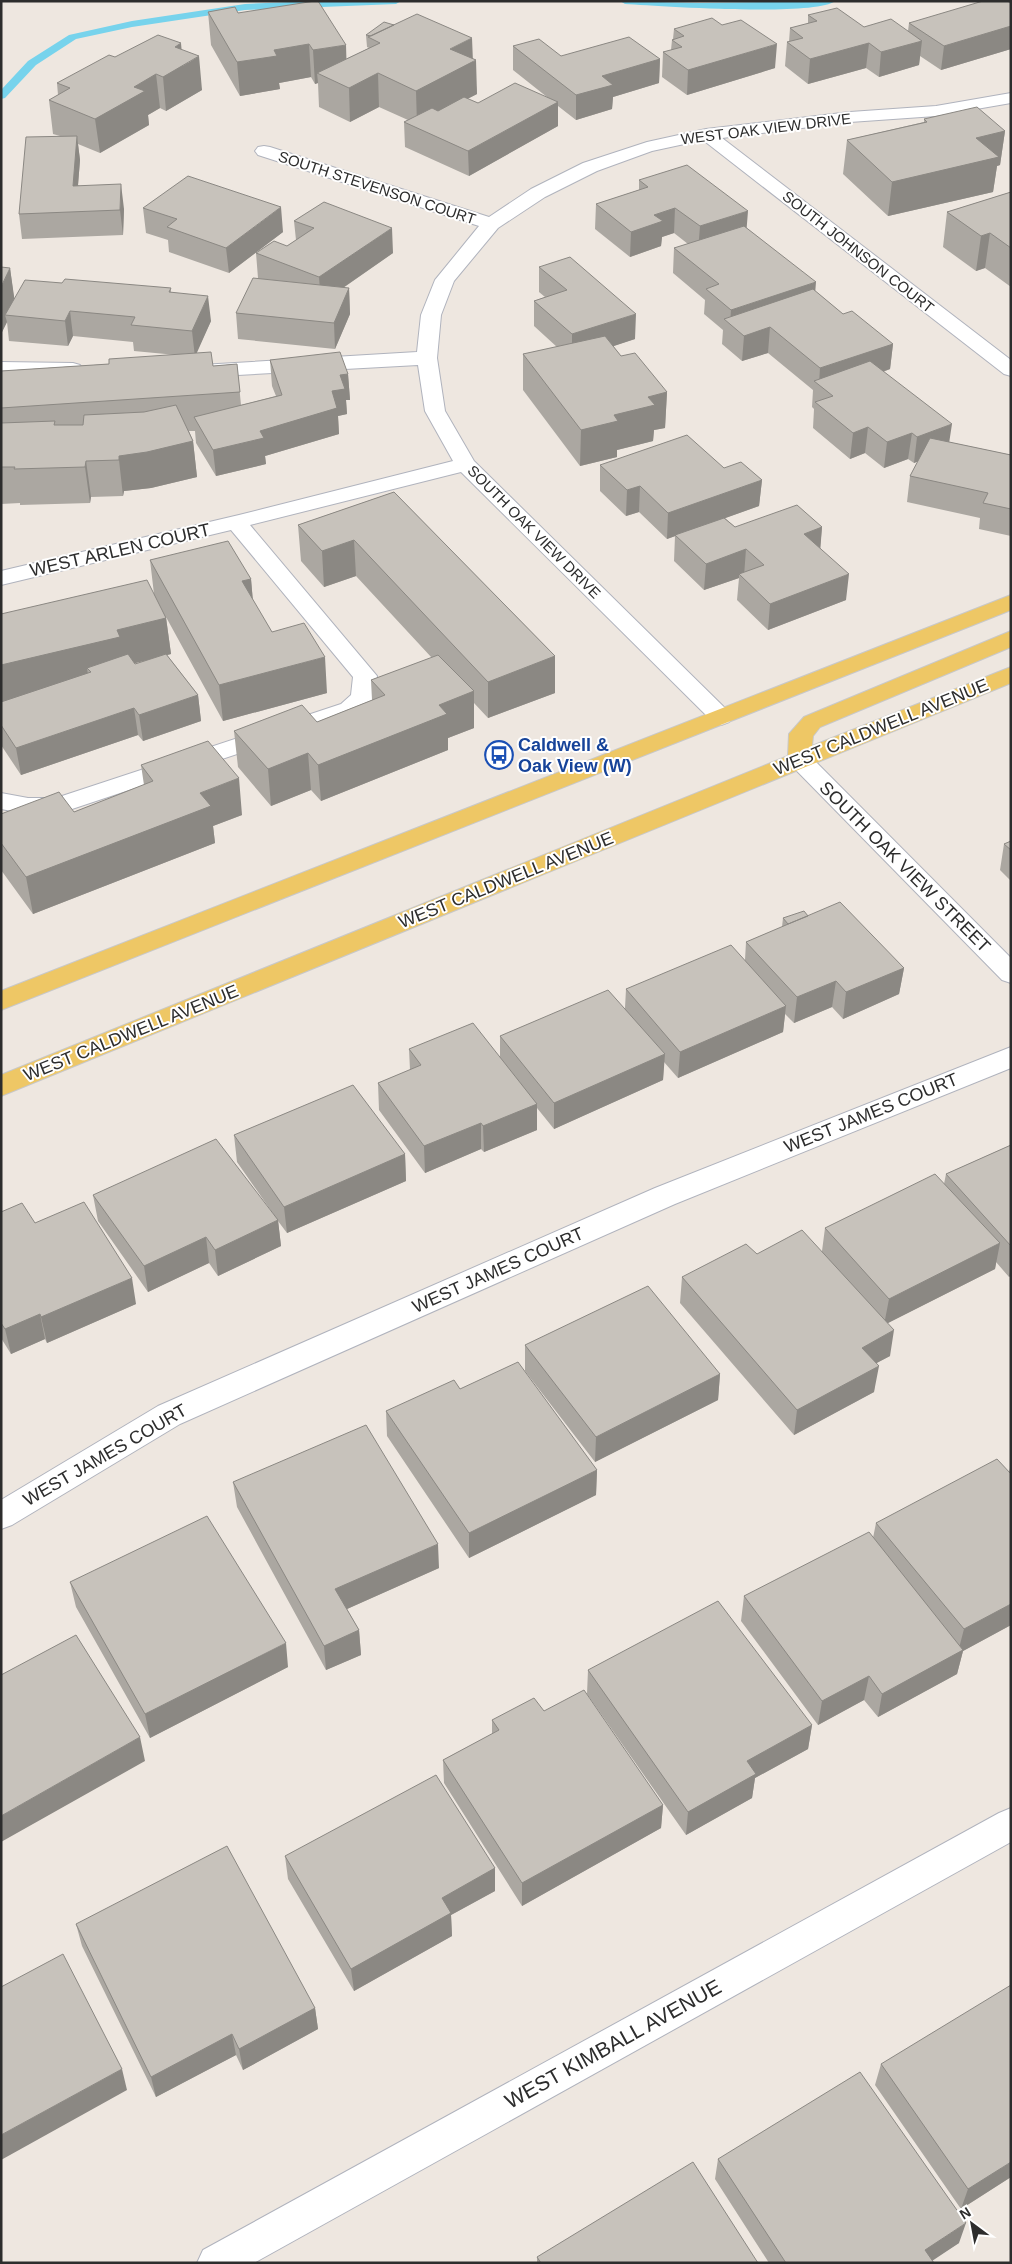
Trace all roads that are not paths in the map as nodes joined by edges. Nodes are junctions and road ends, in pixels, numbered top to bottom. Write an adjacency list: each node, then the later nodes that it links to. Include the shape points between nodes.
1 (1011, 98): 2 (street, WEST OAK VIEW DRIVE, via 936,111 850,117)
2 (706, 134): 4 (street, WEST OAK VIEW DRIVE, via 647,147 590,167 538,194); 10 (street, SOUTH JOHNSON COURT)
3 (264, 151): 4 (street, SOUTH STEVENSON COURT)
4 (491, 224): 5 (street, WEST OAK VIEW DRIVE)
5 (445, 280): 6 (street, SOUTH OAK VIEW DRIVE, via 431,315)
6 (427, 358): 9 (street); 11 (street, SOUTH OAK VIEW DRIVE, via 435,411)
7 (1, 368): 8 (street)
8 (89, 369)
9 (186, 370)
10 (1011, 370)
11 (465, 464): 12 (street, WEST ARLEN COURT); 17 (street, SOUTH OAK VIEW DRIVE)
12 (236, 522): 13 (street, WEST ARLEN COURT); 19 (street, WEST ARLEN COURT, via 365,676 362,698 349,709 57,806 28,806)
13 (3, 578)
14 (1011, 602): 17 (main road)
15 (1011, 638): 18 (main road, via 812,722 801,734)
16 (1011, 674): 18 (main road, WEST CALDWELL AVENUE)
17 (721, 717): 21 (main road)
18 (800, 760): 20 (street, SOUTH OAK VIEW STREET); 23 (main road, WEST CALDWELL AVENUE)
19 (1, 801)
20 (1011, 974)
21 (1, 1001)
22 (1011, 1057): 24 (street, WEST JAMES COURT, via 665,1196 169,1415)
23 (1, 1086)
24 (1, 1516)
25 (1011, 1824): 26 (street, WEST KIMBALL AVENUE)
26 (216, 2263)

